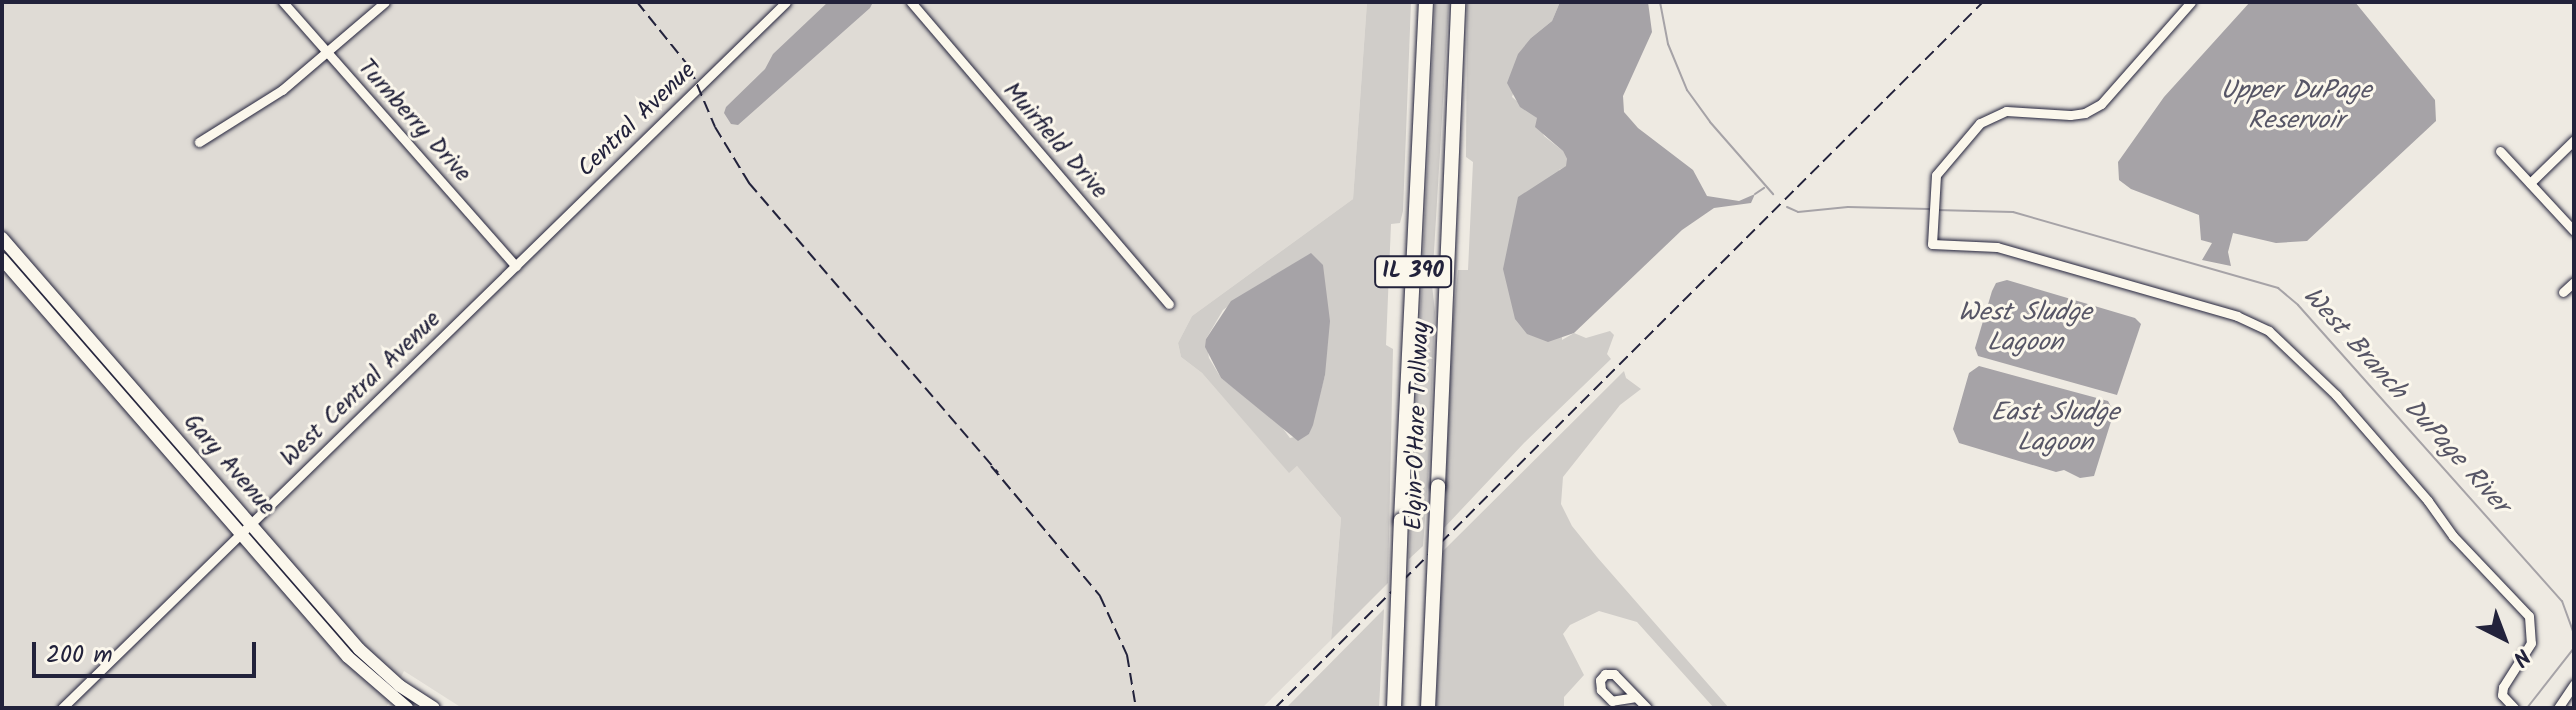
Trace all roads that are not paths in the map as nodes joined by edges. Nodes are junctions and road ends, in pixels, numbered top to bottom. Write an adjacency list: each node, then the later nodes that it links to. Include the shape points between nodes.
1 (283, 2): 10 (street, Turnberry Drive)
2 (385, 2): 10 (street)
3 (786, 2): 18 (street, Central Avenue)
4 (911, 2): 21 (street, Muirfield Drive)
5 (1420, 2): 9 (highway)
6 (1426, 2): 9 (highway)
7 (1458, 2): 30 (highway, Elgin-O'Hare Tollway / IL 390, bridge)
8 (2191, 2): 32 (street, via 2101,104 2070,115 2006,111 1980,123 1938,169 1932,244 1997,247 2237,316 2281,342 2336,395 2453,536 2529,616 2531,643 2503,687 2502,695)
9 (1423, 25): 29 (highway, Elgin-O'Hare Tollway / IL 390, bridge)
10 (327, 52): 12 (street, via 282,90); 18 (street, Turnberry Drive)
11 (2574, 140): 14 (street)
12 (199, 142)
13 (2500, 151): 14 (street)
14 (2530, 183): 15 (street)
15 (2574, 231)
16 (2, 238): 22 (main road, Gary Avenue)
17 (2, 259): 23 (main road, Gary Avenue)
18 (516, 266): 22 (street, West Central Avenue)
19 (2574, 282): 20 (street)
20 (2563, 292)
21 (1169, 304)
22 (251, 524): 23 (street, West Central Avenue); 28 (main road, Gary Avenue, via 372,662)
23 (240, 534): 26 (street, West Central Avenue); 27 (main road, Gary Avenue, via 357,667)
24 (2574, 684): 33 (street)
25 (1636, 697): 31 (street)
26 (62, 708)
27 (407, 708)
28 (434, 708)
29 (1394, 708)
30 (1428, 708)
31 (1647, 708)
32 (2514, 708)
33 (2558, 708)

